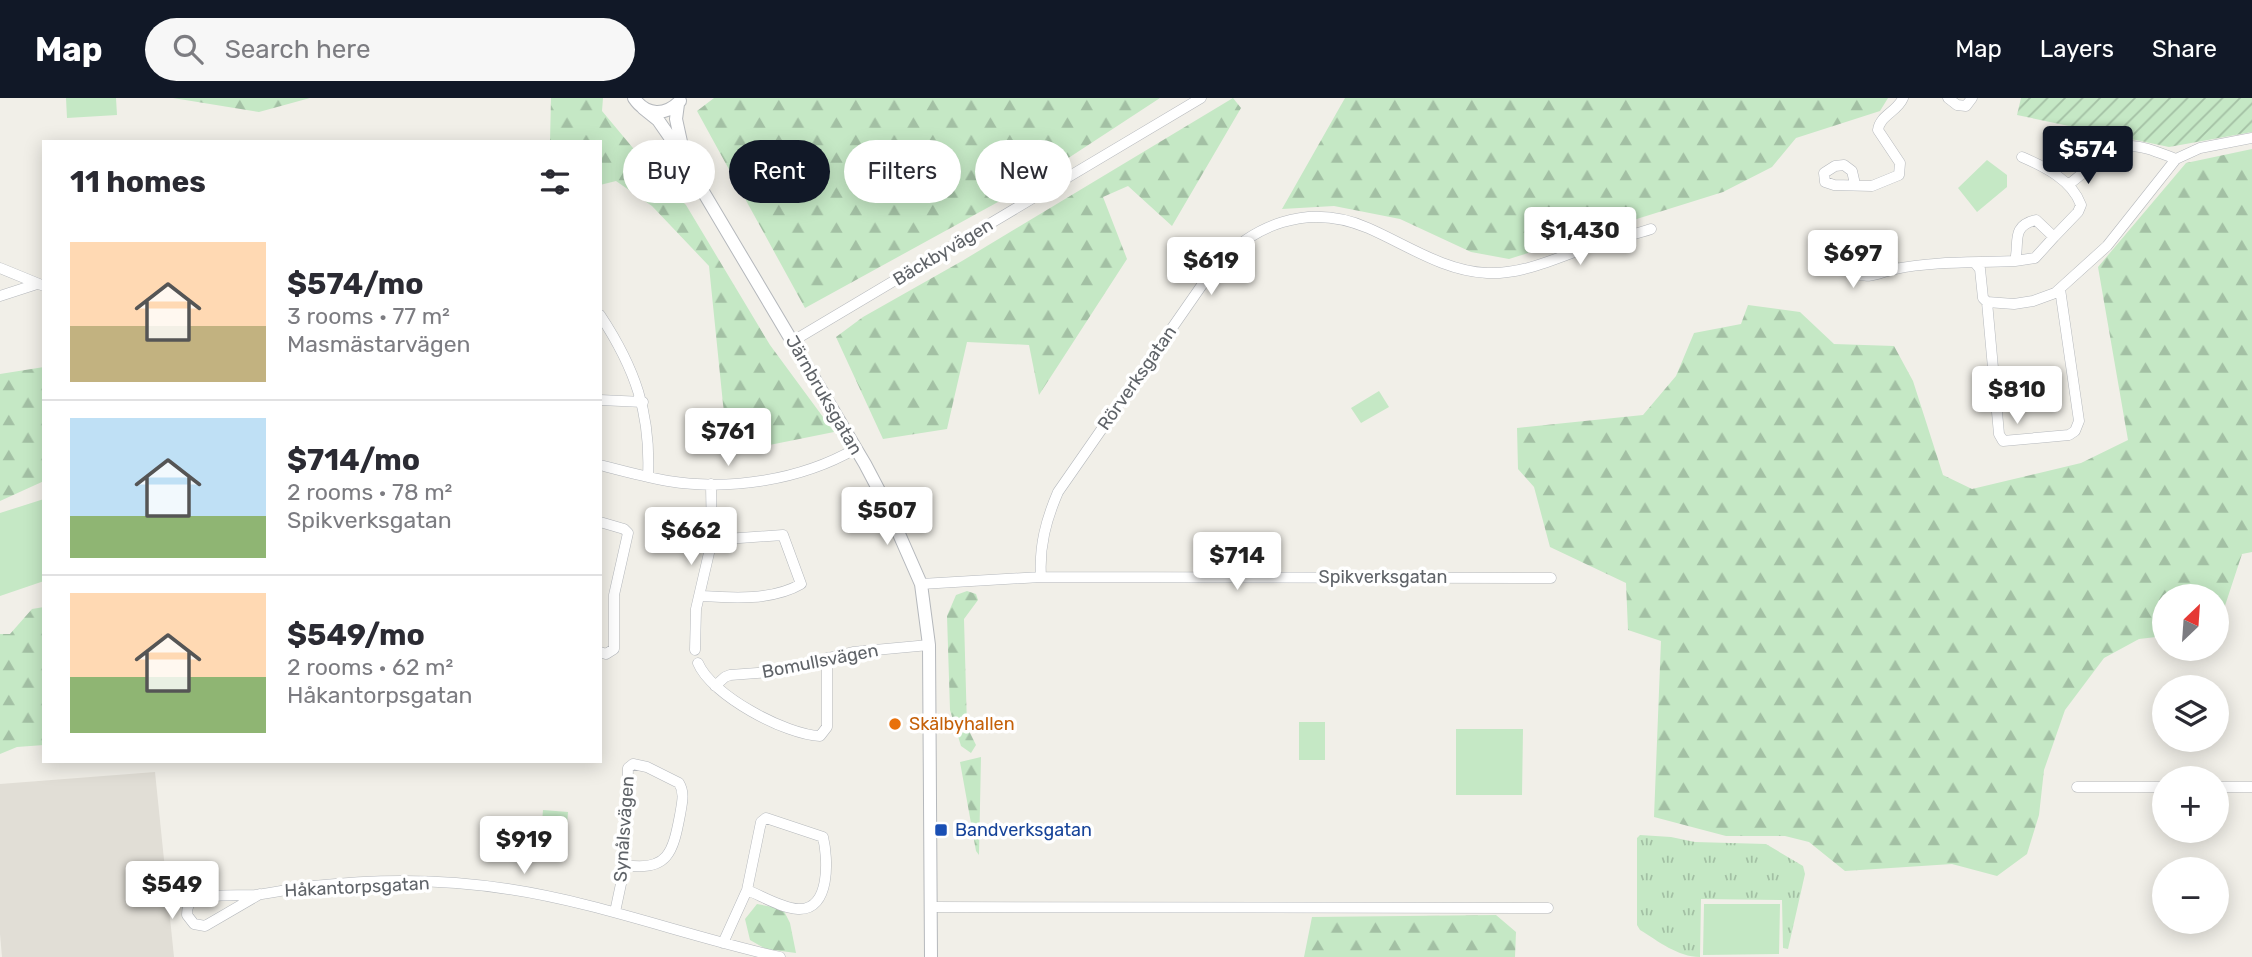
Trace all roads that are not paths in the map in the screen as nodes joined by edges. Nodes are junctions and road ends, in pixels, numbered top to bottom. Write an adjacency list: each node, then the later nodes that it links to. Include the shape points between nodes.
1 (634, 98): 7 (street, Järnbruksgatan)
2 (1201, 98): 27 (street, Bäckbyvägen)
3 (1903, 98): 13 (street, via 1896,110 1881,120 1878,130 1900,163 1899,175 1872,186)
4 (1948, 98): 5 (street, via 1966,106)
5 (1972, 98)
6 (680, 101): 7 (street, via 660,113); 10 (street, Järnbruksgatan, via 676,118)
7 (643, 108): 9 (street, Järnbruksgatan)
8 (2252, 138): 12 (street, via 2200,148)
9 (670, 140)
10 (680, 140)
11 (2022, 157): 14 (street)
12 (2176, 159): 14 (street, via 2125,147); 23 (street, via 2107,246)
13 (1855, 184)
14 (2068, 185): 17 (street, via 2081,205)
15 (709, 203): 27 (street, Järnbruksgatan)
16 (1651, 229): 36 (street, Rörverksgatan, via 1529,268 1488,273 1447,265 1345,220 1291,220 1247,238 1211,272 1058,492 1044,526)
17 (2054, 237): 18 (street, via 2035,258); 18 (street, via 2031,221 2016,237)
18 (2015, 261): 19 (street)
19 (1975, 263): 21 (street); 25 (street)
20 (0, 268): 22 (street)
21 (1894, 269)
22 (40, 285): 24 (street)
23 (2060, 289): 25 (street, via 2033,302); 25 (street, via 2079,421 2069,435 2001,439)
24 (0, 296)
25 (1987, 302)
26 (602, 318): 29 (street, via 636,379)
27 (793, 341): 30 (street, Järnbruksgatan)
28 (602, 400): 29 (street)
29 (643, 402): 32 (street)
30 (856, 449): 33 (street, via 828,464 785,477); 38 (street, Järnbruksgatan, via 886,502)
31 (602, 466): 32 (street)
32 (648, 477): 33 (street)
33 (711, 484): 35 (street)
34 (602, 523): 42 (street, via 628,533 614,595 614,649)
35 (712, 540): 39 (street); 39 (street, via 783,535 801,583 759,595)
36 (1041, 577): 37 (street, Spikverksgatan); 38 (street, Spikverksgatan)
37 (1551, 578)
38 (921, 584): 40 (street, Järnbruksgatan)
39 (700, 596): 41 (street)
40 (929, 645): 43 (street, Bomullsvägen); 53 (street, Järnbruksgatan)
41 (695, 650)
42 (604, 652)
43 (827, 658): 45 (street, Bomullsvägen, via 769,672 730,675); 45 (street, via 827,727 820,736 762,717)
44 (698, 663): 45 (street)
45 (715, 686)
46 (2077, 787): 47 (street)
47 (2152, 787)
48 (2229, 787): 49 (street)
49 (2252, 787)
50 (625, 865): 50 (street, Synålsvägen, via 628,768 633,764 679,783 683,790 675,845 668,856 650,867); 55 (street, Synålsvägen)
51 (747, 890): 51 (street, via 792,908 810,906 819,899 824,884 824,836 766,818 761,822); 56 (street)
52 (260, 894): 52 (street, Håkantorpsgatan, via 194,899 187,915 194,924 205,926); 55 (street, Håkantorpsgatan, via 313,886 438,882 507,888)
53 (931, 907): 54 (street); 58 (street, Järnbruksgatan)
54 (1548, 908)
55 (615, 912): 56 (street, Håkantorpsgatan)
56 (723, 943): 57 (street, Håkantorpsgatan)
57 (780, 957)
58 (931, 957)

